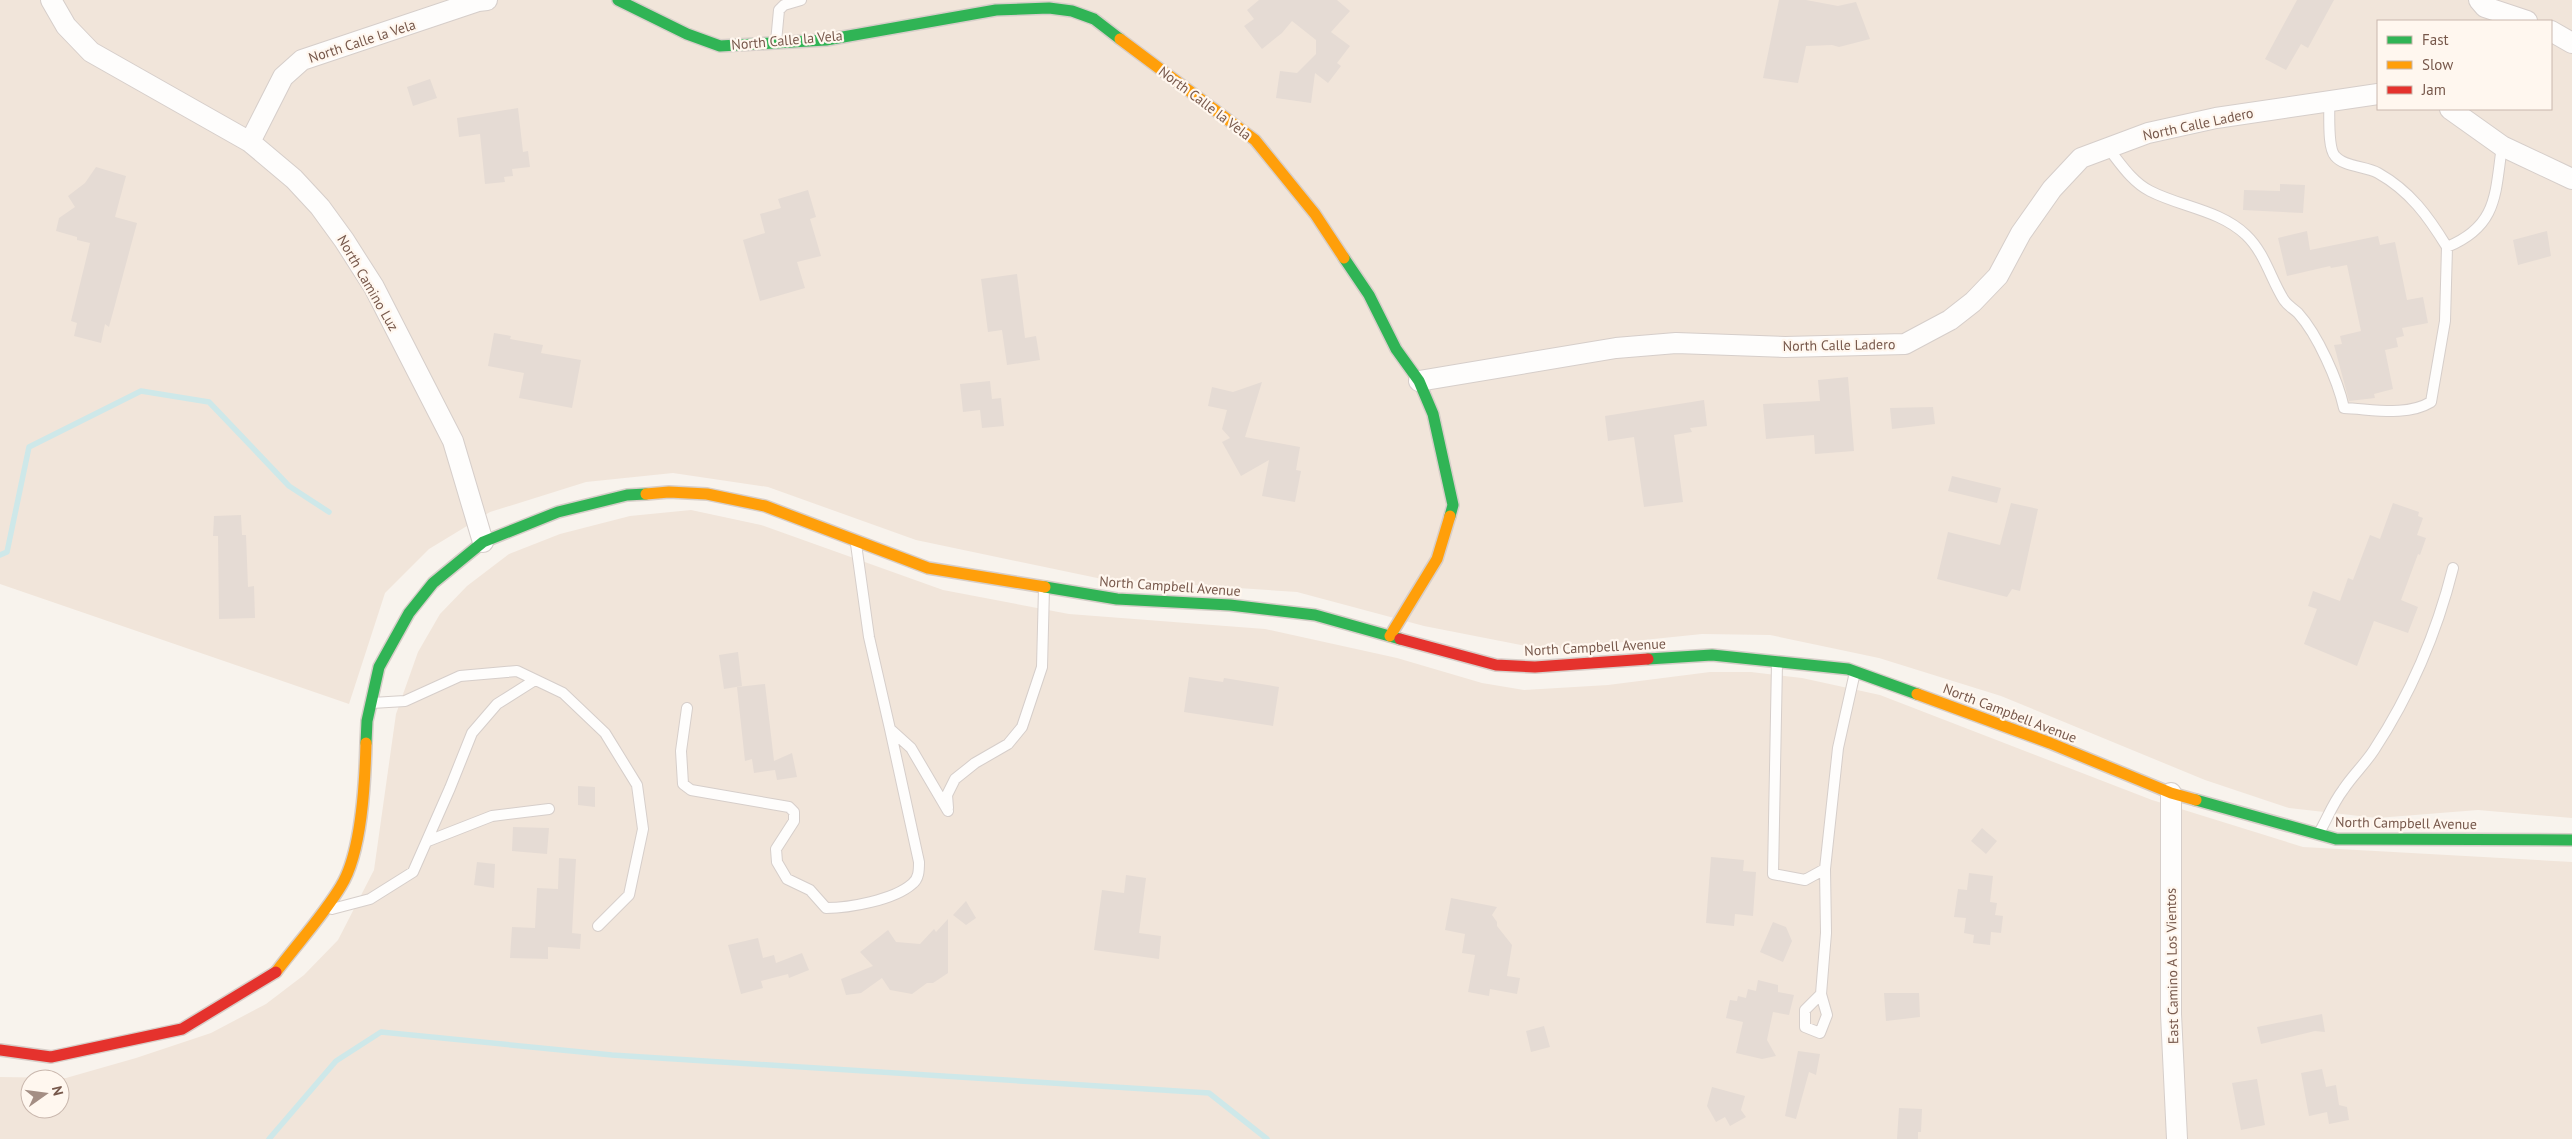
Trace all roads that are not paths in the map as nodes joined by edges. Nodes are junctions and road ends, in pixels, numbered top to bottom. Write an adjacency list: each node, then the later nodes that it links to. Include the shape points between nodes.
1 (52, 0): 14 (street, North Camino Luz, via 66,26 91,52)
2 (487, 0): 14 (street, North Calle la Vela, via 302,60 283,77)
3 (618, 0): 9 (main road, North Calle la Vela, via 686,34 720,46)
4 (800, 0): 6 (lane)
5 (2478, 0): 7 (street, via 2485,7)
6 (783, 3): 9 (lane, via 777,19)
7 (2524, 20)
8 (2552, 32): 10 (street)
9 (776, 42): 19 (main road, North Calle la Vela, via 826,40 996,10 1049,8 1072,11 1094,19 1255,140 1315,214 1369,295 1396,348)
10 (2572, 43)
11 (2377, 94): 12 (street, North Calle Ladero)
12 (2330, 100): 16 (street, North Calle Ladero, via 2216,118 2148,133); 18 (lane, via 2330,137 2334,156 2378,173 2398,186 2428,215)
13 (2451, 110): 15 (street)
14 (250, 142): 21 (street, North Camino Luz, via 294,179 320,208 374,287 453,441)
15 (2502, 146): 17 (street); 18 (lane, via 2488,216 2467,239)
16 (2108, 148): 18 (lane, via 2127,172 2149,191 2205,211 2246,235 2262,255 2285,301 2299,314 2316,341 2340,391 2344,408 2407,411 2431,402 2445,321); 19 (street, North Calle Ladero, via 2080,158 2052,189 2021,234 1998,276 1973,302 1950,320 1905,344 1784,347 1676,343 1616,348)
17 (2572, 179)
18 (2447, 247)
19 (1419, 381): 24 (main road, North Calle la Vela, via 1434,414 1453,506 1437,559)
20 (855, 540): 21 (main road, North Campbell Avenue, via 765,506 707,494 670,492 627,495 558,512); 23 (main road, North Campbell Avenue, via 928,568); 30 (lane, via 869,637)
21 (483, 542): 28 (main road, North Campbell Avenue, via 433,583 409,613 379,667)
22 (2453, 568): 33 (lane, via 2428,646 2396,712 2373,752 2342,791)
23 (1044, 587): 24 (main road, North Campbell Avenue, via 1117,599 1230,605 1315,615); 30 (lane, via 1042,667 1022,727 1008,744 955,779 947,795 948,811 911,748)
24 (1390, 636): 25 (main road, North Campbell Avenue, via 1496,665 1535,667 1712,655)
25 (1777, 662): 26 (main road, North Campbell Avenue); 36 (lane, via 1773,874 1805,880)
26 (1855, 671): 31 (main road, North Campbell Avenue, via 2050,743); 36 (lane, via 1838,748)
27 (535, 680): 28 (lane, via 517,671 460,676 405,701); 35 (lane, via 497,704 472,733); 38 (lane, via 563,693 605,733 637,785 643,829 629,895)
28 (371, 703): 37 (main road, North Campbell Avenue, via 367,721 365,785 355,848 342,885)
29 (687, 708): 30 (lane, via 681,751 683,784 691,790 789,807 794,812 794,821 776,850 777,862 787,879 810,890 826,908 846,908 892,894 913,884 919,874)
30 (890, 729)
31 (2171, 793): 33 (main road, North Campbell Avenue); 41 (street, East Camino A Los Vientos, via 2171,1014)
32 (549, 809): 35 (lane, via 492,816)
33 (2318, 834): 34 (main road, North Campbell Avenue, via 2336,839)
34 (2572, 840)
35 (428, 841): 37 (lane, via 412,872 370,899)
36 (1826, 869): 39 (lane)
37 (322, 912): 40 (main road, North Campbell Avenue, via 273,976 182,1030 51,1057)
38 (598, 926)
39 (1822, 994)
40 (0, 1050)
41 (2178, 1139)

